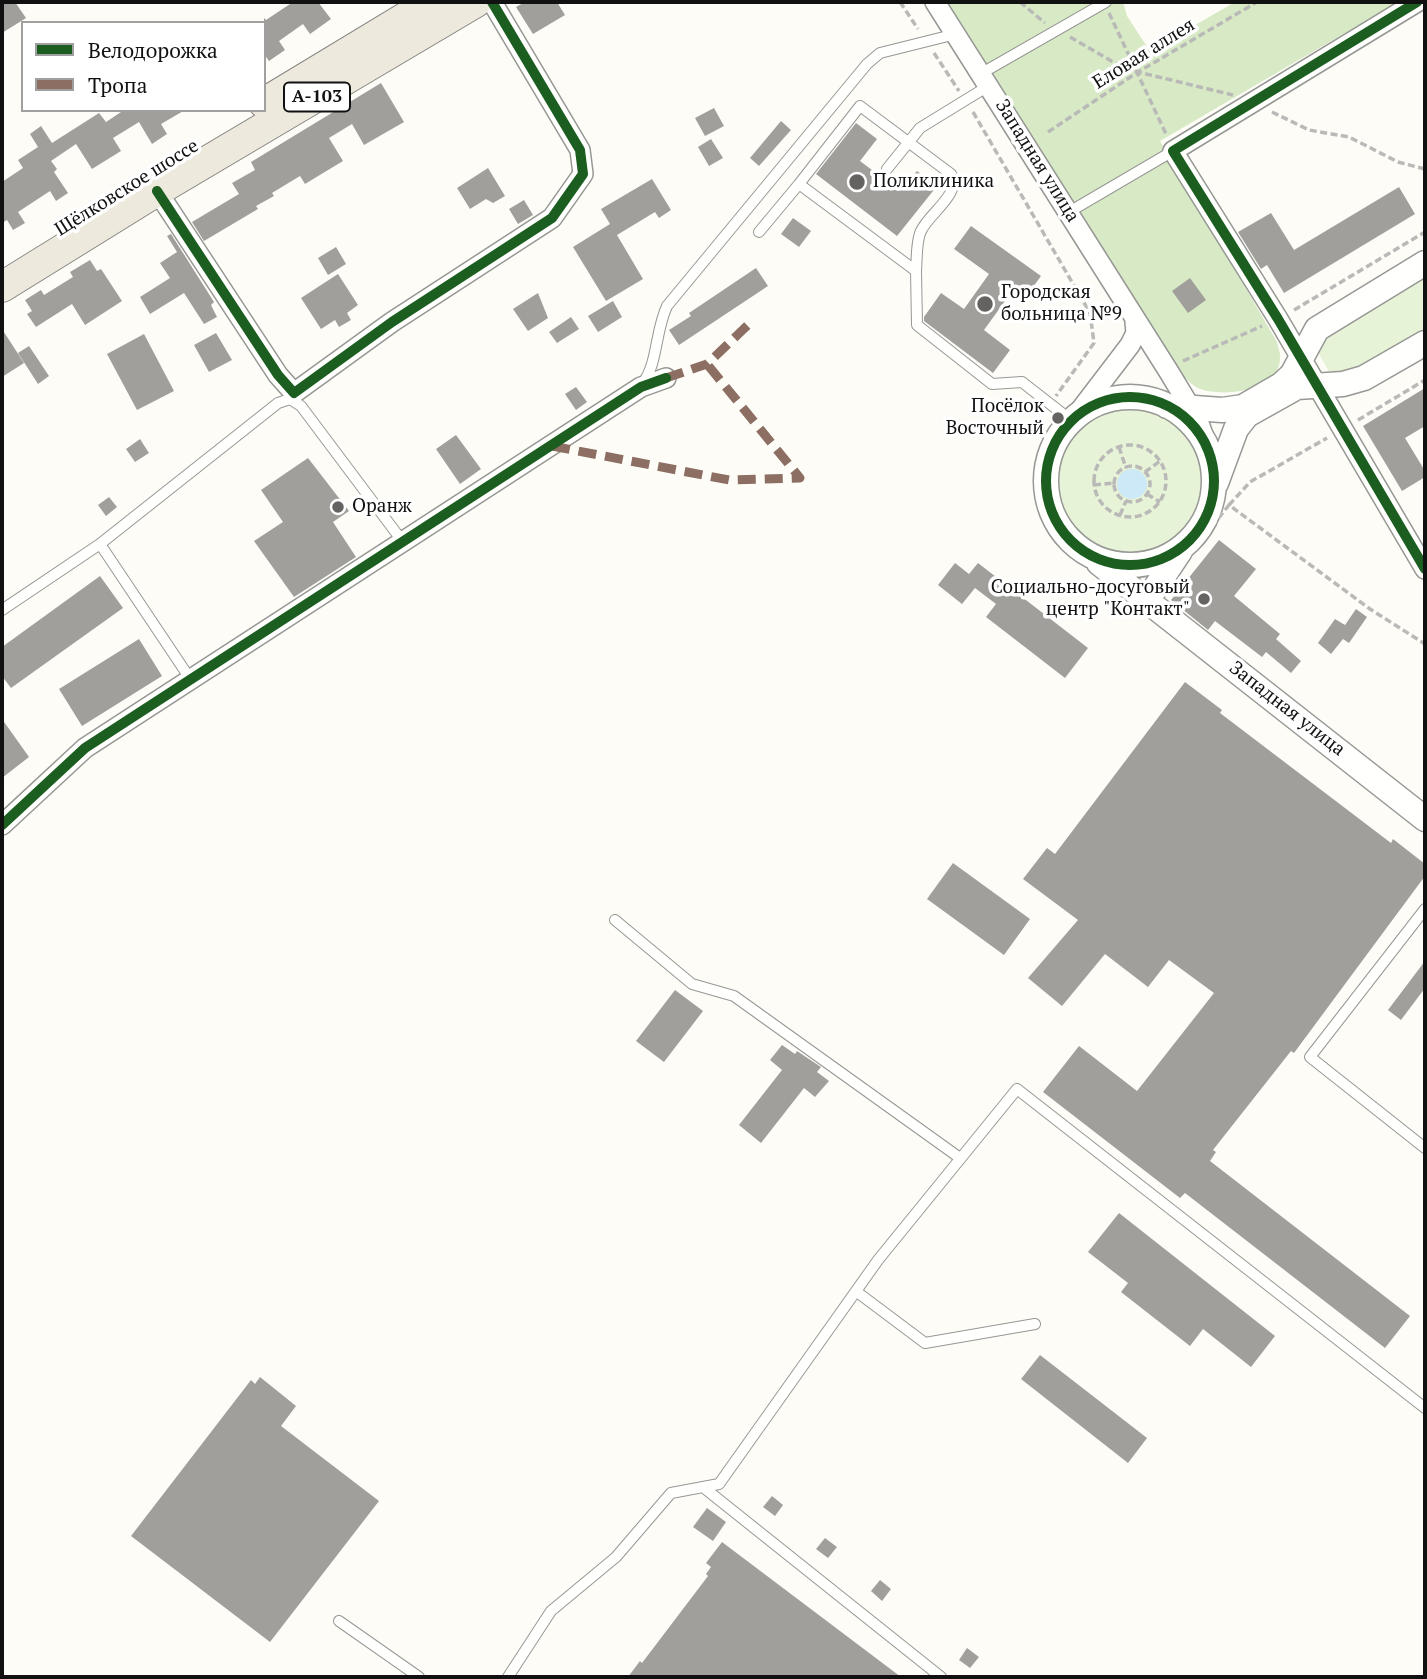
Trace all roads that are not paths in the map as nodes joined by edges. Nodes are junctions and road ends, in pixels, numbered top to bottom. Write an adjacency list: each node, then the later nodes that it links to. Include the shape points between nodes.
1 (431, 2): 9 (main road, А-103)
2 (476, 2): 15 (main road, Щёлковское шоссе / А-103)
3 (492, 2): 15 (street, via 580,150 583,174 552,218 392,322 294,393)
4 (935, 2): 7 (street, Западная улица)
5 (1105, 2): 8 (lane)
6 (1417, 2): 12 (street)
7 (957, 34): 8 (street, Западная улица); 27 (lane, via 880,53 867,64 667,306 655,337 653,364)
8 (986, 79): 11 (lane, via 965,100 920,128); 16 (street, Западная улица)
9 (266, 102)
10 (250, 112): 19 (main road, Щёлковское шоссе)
11 (910, 141): 13 (lane); 14 (lane, via 860,106); 20 (lane, via 951,174 954,183 920,232)
12 (1173, 151): 16 (lane); 24 (street)
13 (887, 169)
14 (799, 184): 17 (lane); 20 (lane)
15 (157, 191): 21 (main road, Щёлковское шоссе / А-103)
16 (1069, 212): 22 (street, Западная улица)
17 (759, 232)
18 (1425, 263): 24 (street, via 1317,329)
19 (2, 266)
20 (916, 271): 29 (lane, via 917,325 992,384 1022,382)
21 (2, 287)
22 (1135, 322): 28 (street, Западная улица); 29 (street, via 1130,345)
23 (1425, 343): 26 (street, via 1364,378)
24 (1300, 357): 26 (street); 28 (street, via 1281,386 1243,407)
25 (666, 378): 27 (street)
26 (1316, 385): 30 (street, via 1287,390 1247,415 1225,454); 35 (street)
27 (640, 387): 31 (street)
28 (1178, 406): 29 (street, via 1119,398 1096,404); 30 (street, via 1208,450)
29 (1072, 421): 34 (street, Западная улица, via 1049,457 1046,493 1059,527)
30 (1221, 501): 33 (street)
31 (403, 542): 32 (lane, via 294,399 278,403); 38 (street)
32 (100, 544): 37 (lane); 38 (lane)
33 (1191, 544): 34 (street, via 1143,564 1119,565); 36 (street)
34 (1085, 552): 36 (street, Западная улица)
35 (1425, 569)
36 (1148, 599): 39 (street, Западная улица)
37 (2, 610)
38 (191, 680): 40 (street, via 85,748)
39 (1425, 819)
40 (2, 825)
41 (1425, 909): 43 (lane, via 1310,1057)
42 (615, 920): 44 (lane, via 692,985 734,996)
43 (1425, 1147)
44 (960, 1158): 45 (lane); 47 (lane, via 1017,1088)
45 (857, 1292): 46 (lane, via 925,1343); 48 (lane, via 719,1484)
46 (1035, 1324)
47 (1425, 1408)
48 (703, 1487): 51 (lane, via 671,1493 616,1557 551,1611); 52 (lane)
49 (340, 1621): 50 (lane)
50 (419, 1677)
51 (508, 1677)
52 (941, 1677)

